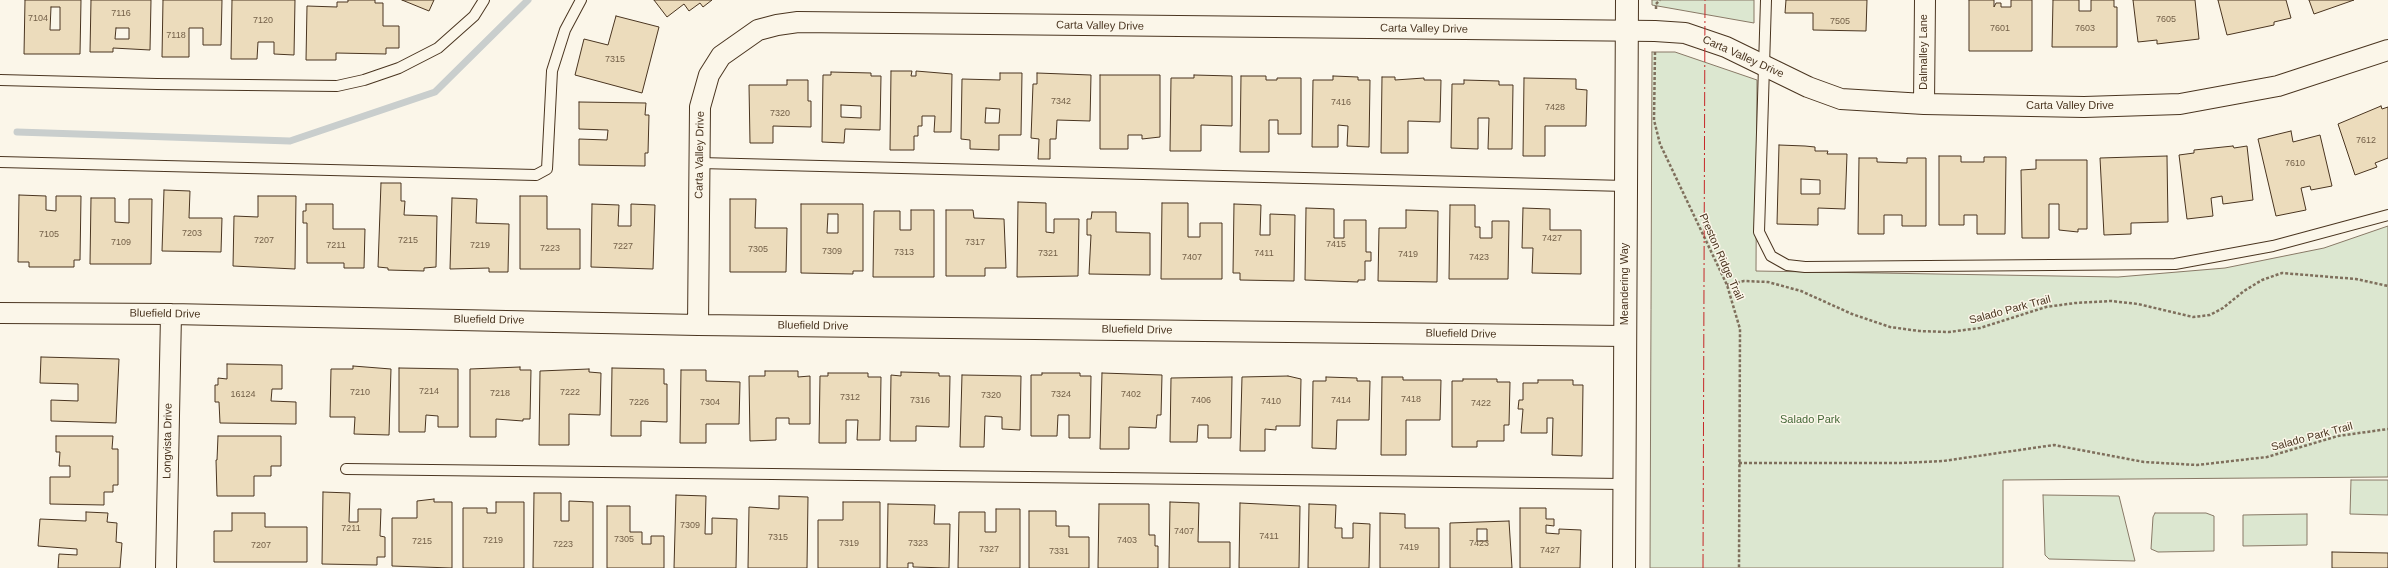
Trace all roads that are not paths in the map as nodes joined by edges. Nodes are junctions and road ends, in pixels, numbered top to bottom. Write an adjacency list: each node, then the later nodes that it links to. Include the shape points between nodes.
1 (484, 0): 9 (lane, via 474,16 438,48 399,68 337,86)
2 (581, 0): 11 (lane, via 565,30 552,71 547,169 536,175)
3 (1627, 0): 6 (street, Meandering Way)
4 (1766, 0): 8 (lane)
5 (1925, 0): 10 (street, Dalmalley Lane)
6 (1627, 31): 8 (street, Carta Valley Drive, via 1685,33 1726,47); 12 (street, Carta Valley Drive, via 798,22 758,30 721,56 709,75 700,107); 13 (street, Meandering Way)
7 (2388, 50): 10 (street, Carta Valley Drive, via 2278,86 2180,104 2084,107)
8 (1766, 65): 10 (street, Carta Valley Drive, via 1808,87 1841,99); 14 (lane, via 1760,232 1771,256 1787,265 1820,267 2175,264 2273,246)
9 (0, 80)
10 (1924, 104)
11 (0, 162)
12 (700, 163): 13 (lane); 17 (street, Carta Valley Drive)
13 (1626, 186): 18 (street, Meandering Way)
14 (2388, 215)
15 (0, 313): 16 (street, Bluefield Drive)
16 (171, 314): 17 (street, Bluefield Drive); 21 (street, Longvista Drive)
17 (698, 325): 18 (street, Bluefield Drive)
18 (1625, 336): 20 (street, Meandering Way)
19 (346, 469): 20 (lane)
20 (1624, 484): 22 (street, Meandering Way)
21 (166, 568)
22 (1624, 568)

